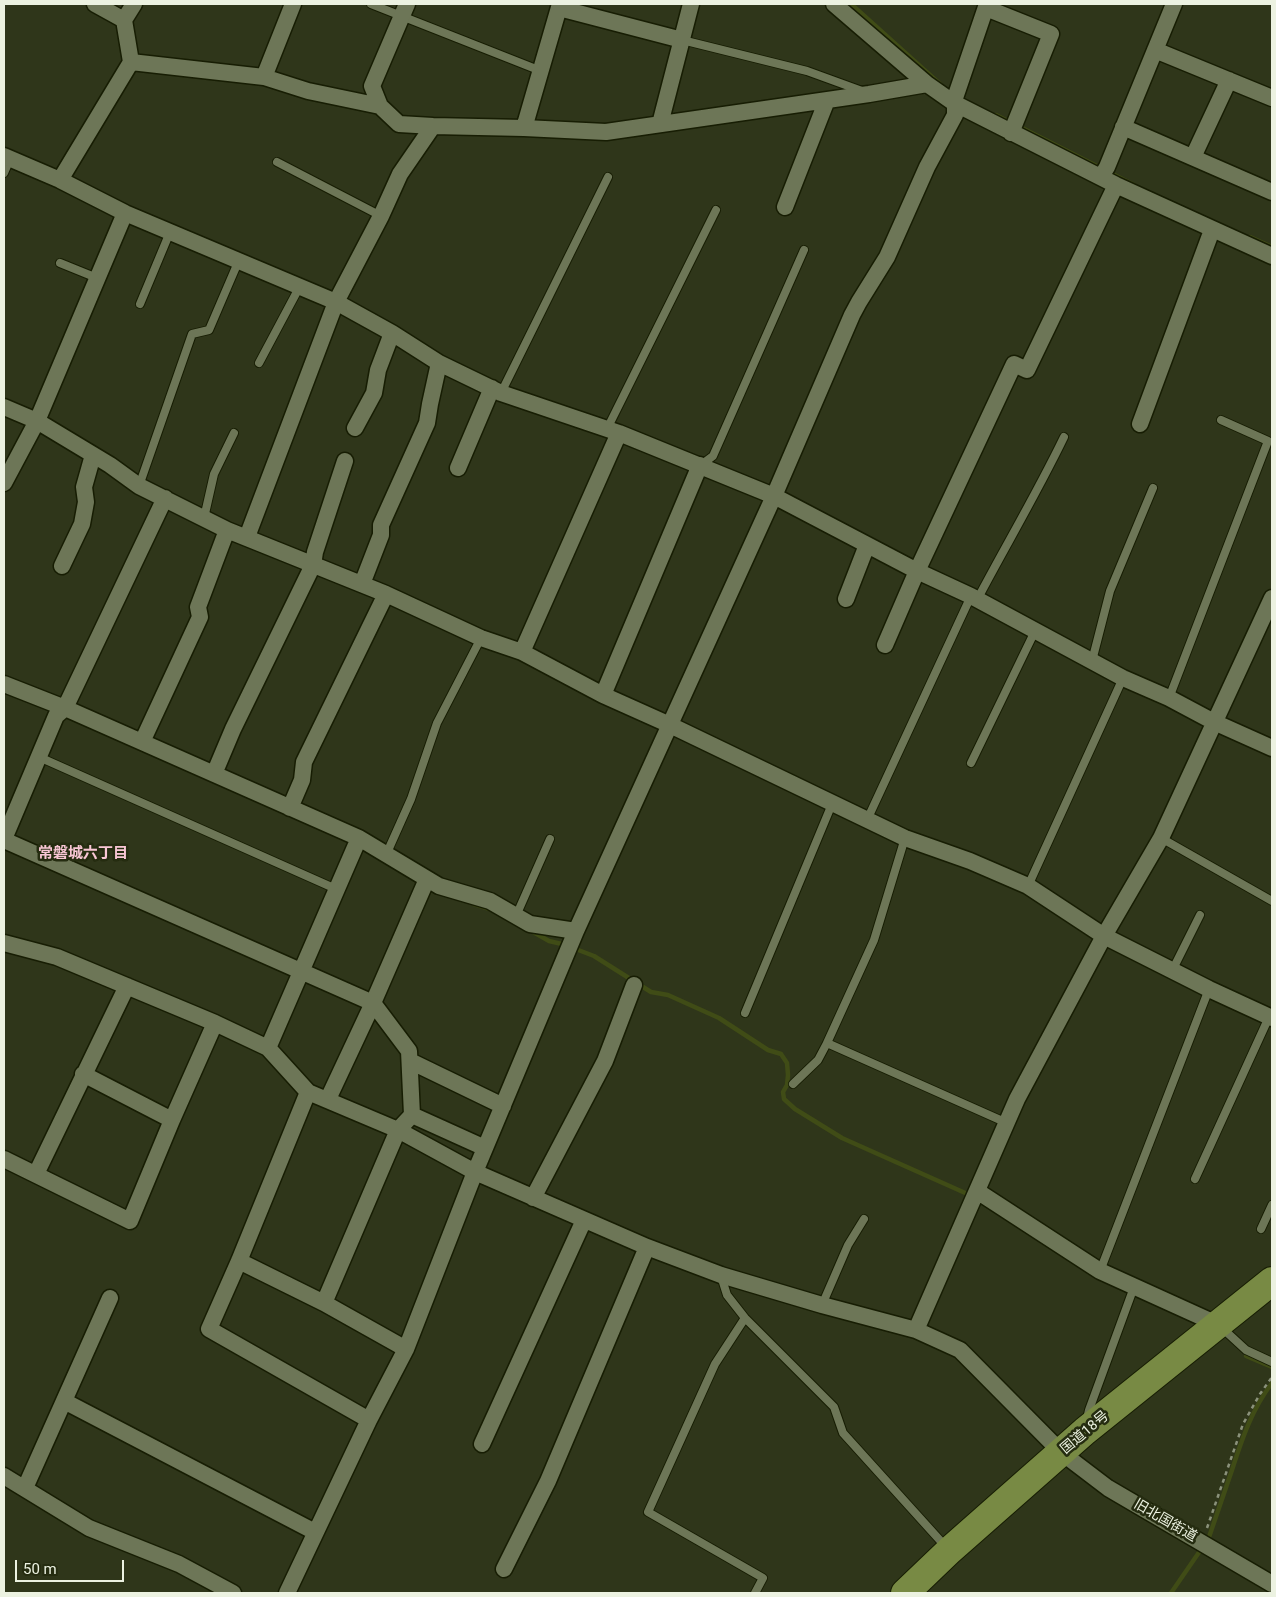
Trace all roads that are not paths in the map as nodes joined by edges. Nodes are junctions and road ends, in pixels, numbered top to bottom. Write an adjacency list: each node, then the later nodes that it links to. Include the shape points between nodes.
1 (95, 4): 11 (street)
2 (134, 4): 11 (street)
3 (293, 4): 16 (street)
4 (371, 4): 10 (lane)
5 (691, 4): 12 (street)
6 (834, 4): 18 (street)
7 (1174, 4): 13 (street)
8 (557, 6): 12 (street); 15 (street)
9 (986, 6): 22 (street); 28 (street, via 1051,34)
10 (404, 10): 15 (lane); 23 (street, via 372,86)
11 (124, 20): 14 (street)
12 (682, 40): 19 (lane, via 807,71); 24 (street)
13 (1155, 50): 17 (street); 26 (street)
14 (131, 62): 16 (street); 34 (street)
15 (541, 70): 27 (street)
16 (264, 77): 23 (street, via 308,91)
17 (1229, 80): 20 (street); 29 (street)
18 (927, 84): 19 (street); 22 (street)
19 (869, 94): 21 (street)
20 (1272, 98)
21 (826, 100): 24 (street); 37 (street)
22 (954, 103): 28 (street); 70 (street, via 955,115 927,167 888,257 859,302)
23 (380, 106): 25 (street, via 399,124)
24 (660, 124): 27 (street, via 606,132)
25 (433, 126): 27 (street); 40 (street, via 400,174)
26 (1123, 127): 29 (street); 33 (street)
27 (524, 128)
28 (1011, 133): 33 (street)
29 (1193, 157): 36 (street)
30 (6, 162): 34 (street)
31 (276, 162): 40 (lane)
32 (608, 177): 54 (lane)
33 (1101, 177): 35 (street)
34 (60, 180): 39 (street)
35 (1116, 185): 41 (street); 78 (street, via 1027,370 1014,364)
36 (1272, 192)
37 (785, 207)
38 (716, 210): 60 (lane)
39 (125, 213): 42 (street); 47 (street)
40 (381, 216): 49 (street)
41 (1212, 230): 44 (street); 58 (street)
42 (170, 232): 45 (street); 50 (lane)
43 (804, 250): 65 (lane, via 714,456)
44 (1272, 256)
45 (239, 260): 48 (street); 68 (lane, via 209,330 192,334)
46 (60, 264): 47 (lane)
47 (97, 278): 57 (street)
48 (300, 286): 49 (street); 52 (lane)
49 (336, 302): 51 (street); 74 (street)
50 (140, 304)
51 (392, 333): 53 (street); 59 (street, via 378,370 374,393)
52 (259, 363)
53 (439, 363): 54 (street); 79 (street, via 427,423 382,525)
54 (497, 390): 60 (street); 66 (street)
55 (4, 407): 57 (street)
56 (1221, 420): 92 (lane, via 1268,441)
57 (37, 421): 63 (street); 67 (street)
58 (1140, 424)
59 (355, 428)
60 (613, 431): 65 (street); 87 (street)
61 (234, 433): 72 (lane, via 214,474)
62 (1064, 437): 81 (lane, via 1036,493)
63 (93, 455): 68 (street); 77 (street, via 84,487 86,502 82,524)
64 (345, 462): 76 (street)
65 (700, 465): 70 (street); 91 (street)
66 (458, 468)
67 (4, 483)
68 (139, 486): 71 (street)
69 (1153, 488): 88 (lane, via 1110,591)
70 (774, 496): 75 (street); 95 (street)
71 (165, 498): 72 (street); 93 (street)
72 (204, 518): 73 (street)
73 (227, 530): 74 (street); 96 (street, via 198,607 200,617)
74 (247, 537): 76 (street)
75 (867, 545): 78 (street); 82 (street)
76 (313, 565): 79 (street); 100 (street)
77 (62, 566)
78 (917, 571): 81 (street); 86 (street)
79 (362, 584): 80 (street)
80 (386, 594): 85 (street); 102 (street, via 304,762 302,780)
81 (974, 598): 84 (street); 103 (lane)
82 (846, 599)
83 (1271, 607): 94 (street)
84 (1035, 631): 88 (street); 99 (lane)
85 (481, 638): 87 (street); 109 (lane, via 437,723 411,799)
86 (885, 645)
87 (522, 652): 91 (street)
88 (1092, 661): 89 (street)
89 (1123, 678): 92 (street); 111 (lane)
90 (4, 684): 93 (street)
91 (603, 695): 95 (street)
92 (1169, 698): 94 (street)
93 (66, 708): 96 (street); 98 (street, via 56,716)
94 (1214, 722): 97 (street); 106 (street)
95 (670, 725): 101 (street); 116 (street)
96 (142, 742): 100 (street)
97 (1272, 748)
98 (39, 757): 107 (street); 112 (lane)
99 (971, 763)
100 (214, 774): 102 (street)
101 (832, 804): 103 (street); 125 (lane)
102 (290, 808): 104 (street)
103 (867, 820): 105 (street)
104 (358, 838): 109 (street); 112 (street)
105 (905, 838): 111 (street); 128 (lane, via 874,940)
106 (1162, 838): 113 (lane); 117 (street)
107 (4, 839): 119 (street)
108 (550, 839): 115 (lane)
109 (386, 855): 110 (street)
110 (427, 879): 115 (street, via 490,901); 124 (street)
111 (1028, 886): 117 (street)
112 (336, 889): 119 (street)
113 (1272, 901)
114 (1200, 915): 120 (lane)
115 (516, 916): 116 (street, via 530,924)
116 (576, 931): 135 (street)
117 (1104, 936): 120 (street); 138 (street, via 1030,1072)
118 (4, 943): 122 (street, via 57,957)
119 (302, 970): 124 (street); 129 (street)
120 (1172, 970): 123 (street)
121 (634, 985): 146 (street, via 605,1061)
122 (127, 986): 127 (street); 131 (street)
123 (1209, 989): 126 (street); 153 (lane)
124 (373, 1003): 130 (street, via 409,1051); 134 (street)
125 (745, 1013)
126 (1270, 1018): 144 (lane)
127 (215, 1023): 129 (street); 137 (street)
128 (827, 1043): 132 (lane, via 818,1060); 138 (lane)
129 (268, 1048): 133 (street)
130 (410, 1061): 135 (street); 136 (street)
131 (83, 1074): 137 (street); 143 (street)
132 (793, 1084)
133 (308, 1092): 134 (street, 旧北国街道); 152 (street)
134 (328, 1099): 139 (street, 旧北国街道)
135 (503, 1106): 140 (street)
136 (412, 1115): 139 (street); 140 (street)
137 (172, 1120): 143 (street, via 130,1221)
138 (1007, 1123): 145 (street)
139 (398, 1130): 142 (street, 旧北国街道); 158 (street)
140 (485, 1148): 142 (street)
141 (4, 1159): 143 (street)
142 (475, 1172): 146 (street, 旧北国街道); 163 (street)
143 (36, 1174)
144 (1195, 1180)
145 (977, 1191): 153 (street); 162 (street)
146 (533, 1198): 149 (street, 旧北国街道)
147 (1272, 1205): 150 (lane)
148 (864, 1219): 159 (lane, via 848,1245)
149 (584, 1220): 151 (street, 旧北国街道); 168 (street)
150 (1261, 1229)
151 (647, 1247): 154 (street, 旧北国街道); 174 (street, via 548,1481)
152 (239, 1261): 158 (street); 166 (street, via 209,1329)
153 (1100, 1271): 156 (street)
154 (721, 1275): 159 (street, 旧北国街道); 160 (lane, via 727,1295)
155 (1272, 1281): 161 (highway, 国道18号)
156 (1134, 1287): 161 (street); 167 (lane, via 1089,1410)
157 (110, 1298): 165 (street)
158 (324, 1303): 163 (street)
159 (822, 1305): 162 (street, 旧北国街道)
160 (745, 1318): 173 (lane, via 834,1407 843,1433); 178 (lane, via 715,1364 648,1512 763,1578)
161 (1219, 1325): 164 (lane, via 1246,1350); 167 (highway, 国道18号)
162 (916, 1330): 169 (street, 旧北国街道, via 960,1350)
163 (406, 1349): 166 (street)
164 (1272, 1362)
165 (64, 1401): 171 (street); 172 (street)
166 (369, 1420): 172 (street)
167 (1085, 1431): 169 (highway, 国道18号)
168 (482, 1444)
169 (1062, 1453): 173 (highway, 国道18号); 175 (street, 旧北国街道, via 1108,1488)
170 (4, 1476): 171 (street)
171 (24, 1488): 176 (street, via 89,1528 179,1564)
172 (315, 1532): 177 (street)
173 (950, 1550): 179 (highway, 国道18号)
174 (504, 1569)
175 (1272, 1584)
176 (233, 1593)
177 (287, 1593)
178 (755, 1593)
179 (905, 1593)

